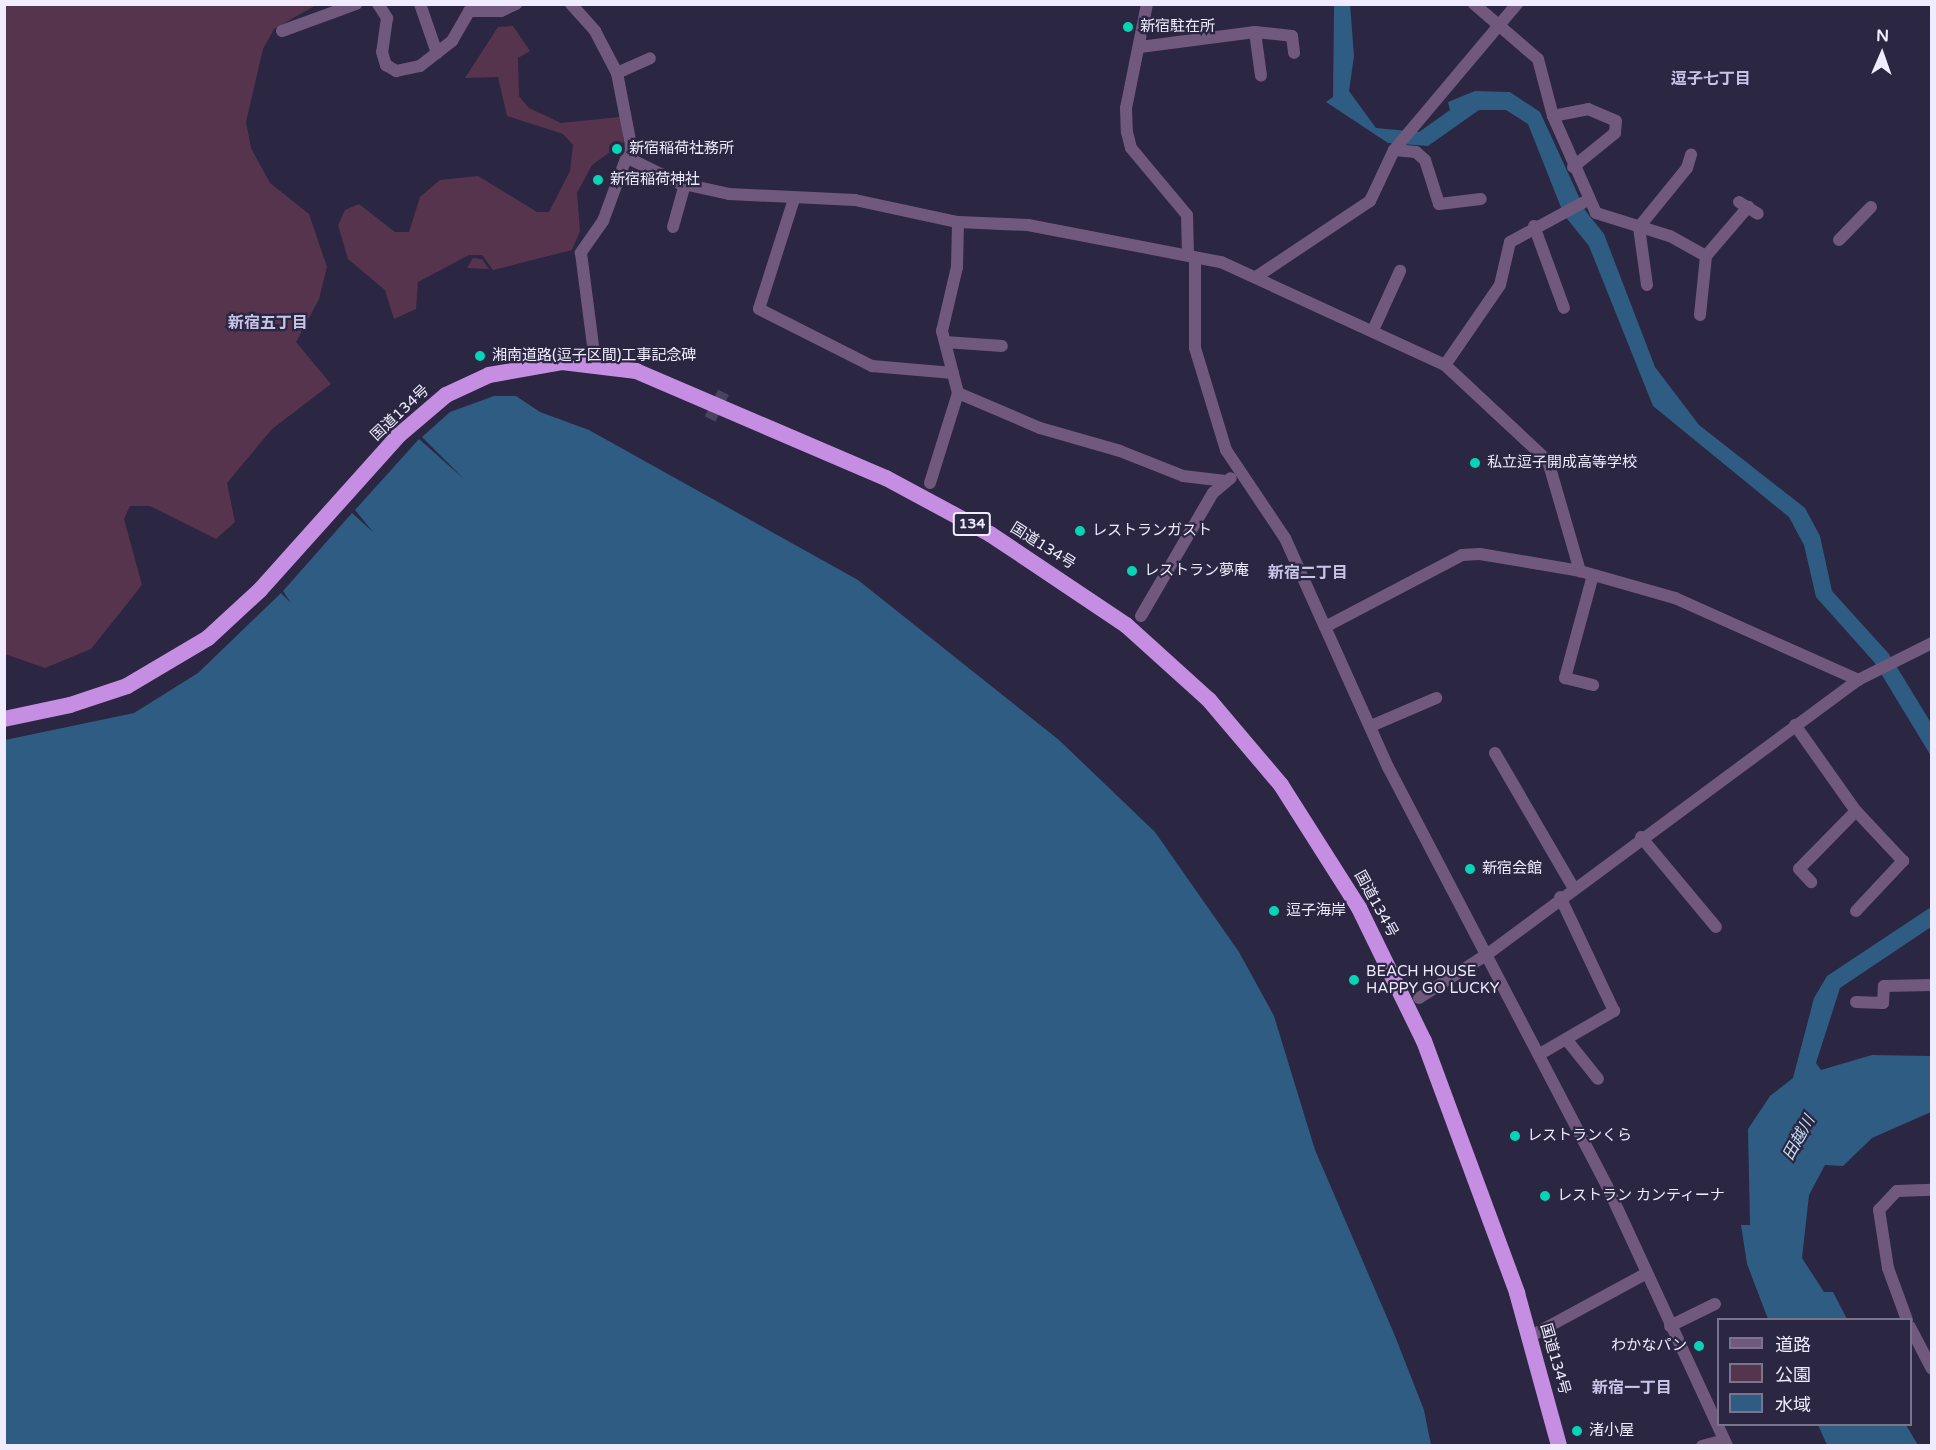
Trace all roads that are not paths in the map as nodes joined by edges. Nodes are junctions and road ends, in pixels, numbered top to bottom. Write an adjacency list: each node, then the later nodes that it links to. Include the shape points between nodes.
1 (356, 4): 10 (street)
2 (378, 4): 13 (street, via 387,18 386,65 408,71)
3 (420, 4): 13 (street)
4 (516, 4): 13 (street, via 501,11 469,11 452,41)
5 (571, 4): 16 (street, via 595,31)
6 (1147, 4): 12 (street)
7 (1474, 4): 9 (street)
8 (1517, 4): 9 (street)
9 (1499, 25): 18 (street, via 1538,59); 19 (street, via 1448,92)
10 (282, 31)
11 (1255, 32): 12 (street); 14 (street, via 1292,36); 17 (street)
12 (1140, 47): 35 (street, via 1127,132 1131,148 1187,215)
13 (437, 53)
14 (1294, 53)
15 (650, 58): 16 (street)
16 (617, 73): 21 (street, via 625,95)
17 (1262, 76)
18 (1553, 116): 22 (street); 22 (street, via 1588,110 1616,122 1615,133)
19 (1396, 147): 25 (street, via 1416,152 1425,160 1439,204); 37 (street, via 1370,201)
20 (1691, 155): 32 (street, via 1688,168)
21 (630, 159): 23 (street); 44 (street, via 603,221 581,253)
22 (1573, 167): 26 (street)
23 (685, 184): 24 (street); 31 (street)
24 (794, 199): 29 (street, via 855,200); 46 (street, via 759,309 872,366)
25 (1481, 199)
26 (1585, 201): 30 (street); 32 (street, via 1596,213)
27 (1872, 207): 33 (street)
28 (1748, 208): 34 (street)
29 (958, 222): 35 (street, via 1028,225); 42 (street, via 957,267 942,331)
30 (1534, 226): 39 (street); 45 (street, via 1510,242 1500,285)
31 (673, 227)
32 (1639, 227): 34 (street, via 1670,236); 38 (street)
33 (1839, 240)
34 (1706, 256): 40 (street)
35 (1192, 258): 37 (street, via 1221,262); 48 (street, via 1193,331 1199,368)
36 (1400, 271): 41 (street)
37 (1256, 277): 41 (street)
38 (1647, 285)
39 (1564, 308)
40 (1700, 315)
41 (1374, 328): 45 (street)
42 (945, 342): 43 (street); 46 (street)
43 (1002, 346)
44 (594, 353)
45 (1445, 365): 51 (street, via 1548,461)
46 (953, 374): 47 (street)
47 (958, 393): 49 (street, via 1040,428 1120,451 1184,477); 50 (street)
48 (1237, 474): 49 (street); 54 (street, via 1285,538)
49 (1226, 481): 53 (street, via 1213,493)
50 (930, 483)
51 (1580, 571): 52 (street); 54 (street, via 1462,555)
52 (1593, 575): 56 (street, via 1675,598); 57 (street, via 1565,678)
53 (1141, 616)
54 (1325, 627): 61 (street)
55 (1932, 643): 56 (street)
56 (1858, 680): 60 (street)
57 (1593, 685)
58 (1436, 698): 61 (street)
59 (4, 719): 83 (highway, 国道134号 / 134, via 127,686 208,638 260,590 398,436 467,384 512,369 574,362 667,382 886,478 990,534 1126,625 1209,700 1281,785 1382,950 1443,1091)
60 (1795, 725): 63 (street); 64 (street)
61 (1371, 726): 70 (street)
62 (1495, 753): 66 (street)
63 (1856, 811): 65 (street, via 1799,870); 68 (street, via 1904,861)
64 (1641, 837): 66 (street); 69 (street)
65 (1811, 882)
66 (1573, 887): 67 (street)
67 (1560, 897): 70 (street); 74 (street, via 1614,1011)
68 (1856, 911)
69 (1716, 927)
70 (1488, 953): 72 (street); 75 (street)
71 (1932, 985): 73 (street, via 1884,986 1883,1003)
72 (1419, 998)
73 (1856, 1002)
74 (1566, 1039): 75 (street); 76 (street)
75 (1540, 1054): 78 (street)
76 (1598, 1079)
77 (1932, 1190): 80 (street, via 1897,1191 1879,1210 1888,1268)
78 (1647, 1273): 81 (street); 83 (street)
79 (1715, 1305): 81 (street)
80 (1906, 1318)
81 (1670, 1326): 85 (street)
82 (1912, 1329): 84 (street)
83 (1531, 1336): 88 (highway, 国道134号 / 134)
84 (1932, 1369)
85 (1717, 1426)
86 (1717, 1426): 87 (street)
87 (1725, 1443): 89 (street)
88 (1559, 1446)
89 (1702, 1446)

